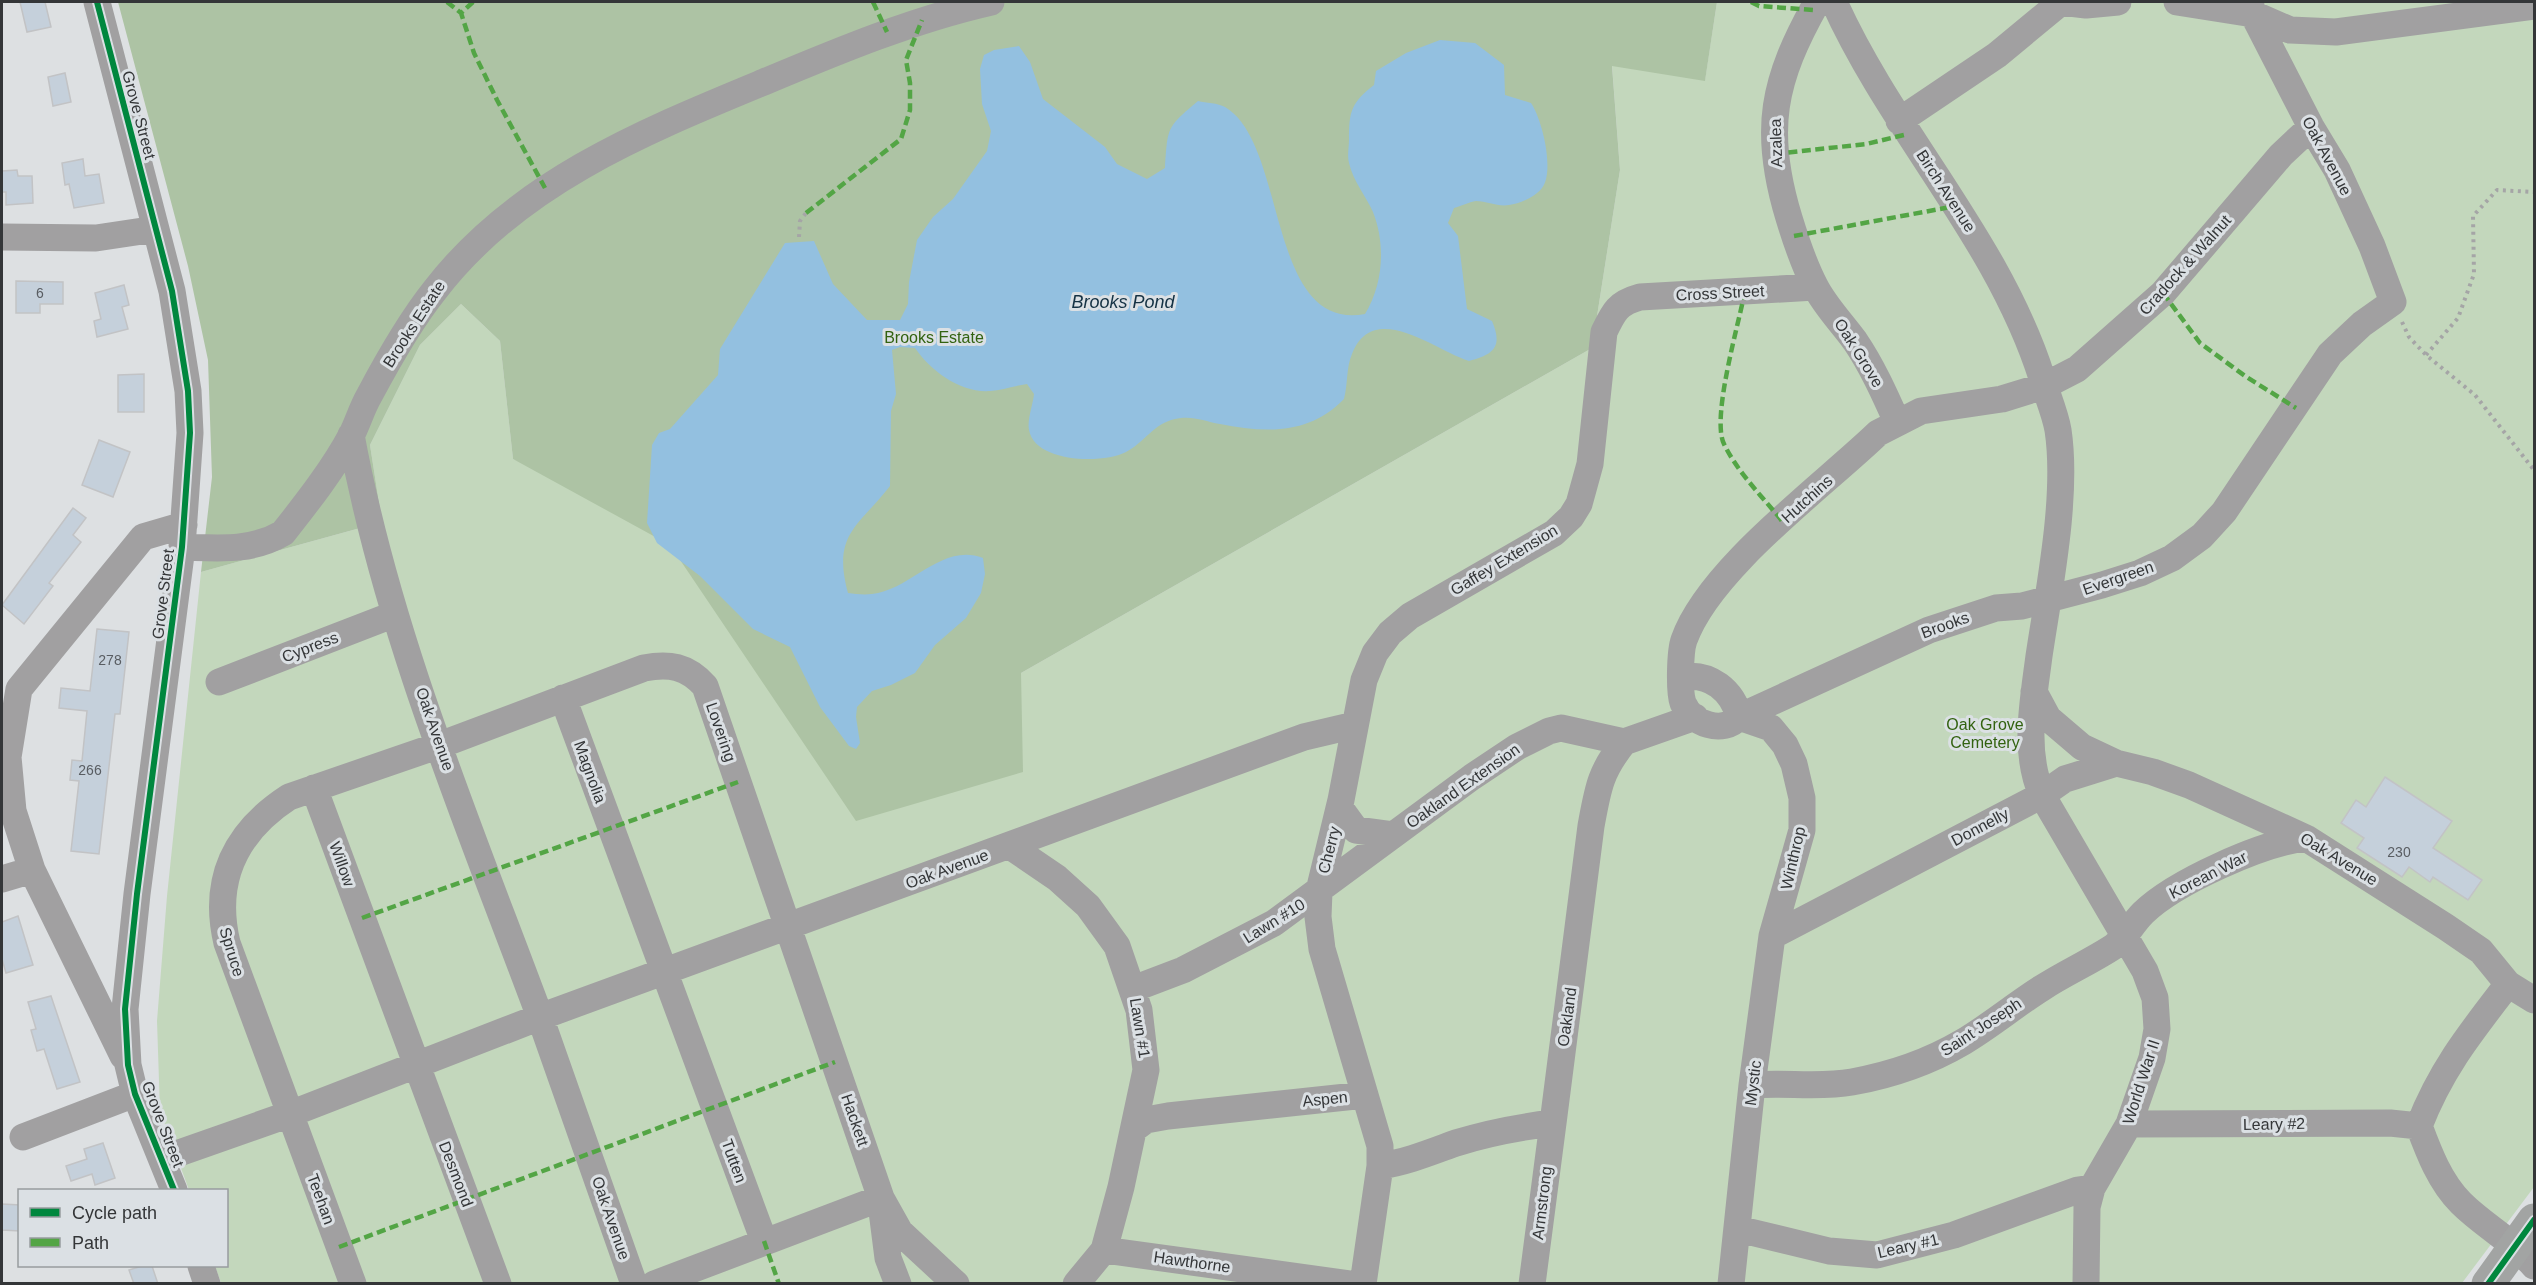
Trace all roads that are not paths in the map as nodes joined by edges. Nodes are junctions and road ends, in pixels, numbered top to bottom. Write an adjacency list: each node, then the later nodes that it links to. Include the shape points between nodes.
1 (97, 2): 12 (street, Grove Street)
2 (991, 2): 19 (street, Brooks Estate, via 922,20 834,52 622,144 545,188 471,247 434,291 368,397)
3 (1817, 2): 14 (street, Azalea, via 1781,78 1773,115 1777,181)
4 (1834, 2): 10 (street, Birch Avenue)
5 (2061, 2): 6 (street); 10 (street, via 1997,55)
6 (2118, 2)
7 (2177, 2): 8 (street)
8 (2252, 6): 9 (street, via 2290,30 2336,32); 11 (street, Oak Avenue)
9 (2535, 6)
10 (1899, 121): 17 (street, Birch Avenue, via 1972,230 2010,298)
11 (2311, 127): 16 (street, Oak Avenue, via 2337,170); 17 (street, Cradock & Walnut, via 2281,155 2179,277 2139,318 2077,369)
12 (156, 229): 13 (street, via 96,238); 20 (street, Grove Street, via 172,291 188,391 190,433)
13 (2, 237)
14 (1815, 287): 15 (street, Cross Street); 18 (street, Oak Grove, via 1856,343)
15 (1625, 301): 30 (street, Gaffey Extension, via 1613,313 1604,332 1590,464 1580,504 1554,533 1410,616 1390,633 1375,653 1364,680)
16 (2393, 302): 21 (street, Evergreen, via 2330,354 2253,472 2202,536 2172,558 2140,573)
17 (2044, 386): 18 (street, Hutchins, via 2002,399 1921,411); 21 (street, via 2057,428 2061,459)
18 (1897, 422): 24 (street, Hutchins, via 1878,434 1727,573 1684,639 1680,664)
19 (351, 435): 20 (street, Brooks Estate, via 283,533 246,548); 22 (street, Oak Avenue, via 364,504)
20 (183, 536): 25 (street, Grove Street, via 143,537); 52 (street, Grove Street, via 125,1009)
21 (2047, 600): 26 (street); 29 (street, Brooks, via 1996,608 1929,630)
22 (395, 614): 23 (street, Cypress); 32 (street, Oak Avenue)
23 (221, 676)
24 (1683, 678): 28 (street, Hutchins, via 1683,704); 29 (street, via 1711,679 1736,706)
25 (10, 684): 40 (street, Grove Street, via 8,757 13,811)
26 (2034, 692): 33 (street, Oak Avenue, via 2048,718 2066,735); 35 (street, via 2030,750 2034,777)
27 (563, 698): 32 (street); 43 (street, Lovering, via 660,664 694,673 705,686); 46 (street, Magnolia)
28 (1695, 717): 29 (street, via 1718,727 1734,723); 31 (street)
29 (1739, 717): 44 (street, Winthrop, via 1772,728 1794,764 1802,798 1802,830)
30 (1355, 725): 36 (street, Cherry); 39 (street, Oak Avenue, via 1304,737)
31 (1624, 741): 37 (street, Oakland Extension, via 1561,728 1549,731 1517,747); 57 (street, Oakland, via 1609,761 1598,790)
32 (440, 745): 34 (street); 50 (street, Oak Avenue)
33 (2116, 763): 35 (street, via 2065,779); 38 (street, Oak Avenue, via 2189,785)
34 (314, 788): 51 (street, Willow); 56 (street, Spruce, via 267,811 246,834 230,864 222,894 227,943)
35 (2042, 795): 44 (street, Donnelly); 45 (street)
36 (1340, 808): 37 (street, Cherry, via 1356,830); 42 (street, Cherry)
37 (1393, 835): 42 (street, Oakland Extension)
38 (2307, 838): 45 (street, Korean War, via 2264,848 2176,890 2143,913); 47 (street, Oak Avenue, via 2481,951)
39 (1010, 846): 43 (street, Oak Avenue); 48 (street, Lawn #1, via 1057,878 1088,906 1117,946)
40 (32, 870): 41 (street); 52 (street, Grove Street)
41 (2, 879)
42 (1319, 891): 48 (street, Lawn #10, via 1231,947); 55 (street, Lawn #10, via 1322,949)
43 (789, 925): 46 (street, Oak Avenue); 66 (street, Hackett)
44 (1772, 936): 53 (street, Mystic)
45 (2125, 937): 53 (street, Saint Joseph, via 1931,1059 1850,1083); 58 (street, World War II, via 2155,998 2157,1029 2152,1058)
46 (663, 970): 50 (street, Oak Avenue); 68 (street, Tutten)
47 (2508, 984): 49 (street, Oak Avenue); 59 (street, via 2453,1054)
48 (1134, 989): 60 (street, Lawn #1, via 1146,1070)
49 (2535, 1000)
50 (540, 1017): 51 (street, Oak Avenue); 75 (street, Oak Avenue)
51 (415, 1064): 56 (street, Oak Avenue); 74 (street, Desmond)
52 (128, 1065): 54 (street, Grove Street)
53 (1752, 1085): 67 (street, Mystic)
54 (135, 1094): 61 (street); 62 (street, Grove Street)
55 (1365, 1095): 60 (street, Aspen, via 1168,1116 1146,1120); 63 (street, Aspen, via 1380,1146)
56 (290, 1114): 62 (street, Oak Avenue); 73 (street, Teehan)
57 (1553, 1123): 63 (street, via 1518,1127 1457,1143 1404,1163); 82 (street, Armstrong)
58 (2129, 1124): 59 (street, Leary #2); 64 (street, World War II)
59 (2419, 1126): 69 (street, via 2432,1160 2461,1203)
60 (1134, 1129): 70 (street, Lawn #1)
61 (23, 1137)
62 (162, 1159): 65 (street, Grove Street)
63 (1380, 1166): 81 (street, Aspen)
64 (2091, 1188): 67 (street, Leary #1, via 1954,1235 1877,1255 1829,1251); 84 (street, via 2087,1207)
65 (173, 1189)
66 (881, 1198): 68 (street); 77 (street, via 888,1257); 78 (street, via 900,1232)
67 (1738, 1229): 83 (street)
68 (764, 1241): 76 (street)
69 (2528, 1244): 85 (main road)
70 (1104, 1250): 79 (street, Lawn #1); 80 (street, Hawthorne)
71 (201, 1267): 72 (street)
72 (207, 1284)
73 (353, 1284)
74 (498, 1284)
75 (634, 1284)
76 (654, 1284)
77 (898, 1284)
78 (956, 1284)
79 (1076, 1284)
80 (1351, 1284)
81 (1363, 1284)
82 (1532, 1284)
83 (1731, 1284)
84 (2086, 1284)
85 (2488, 1284)

